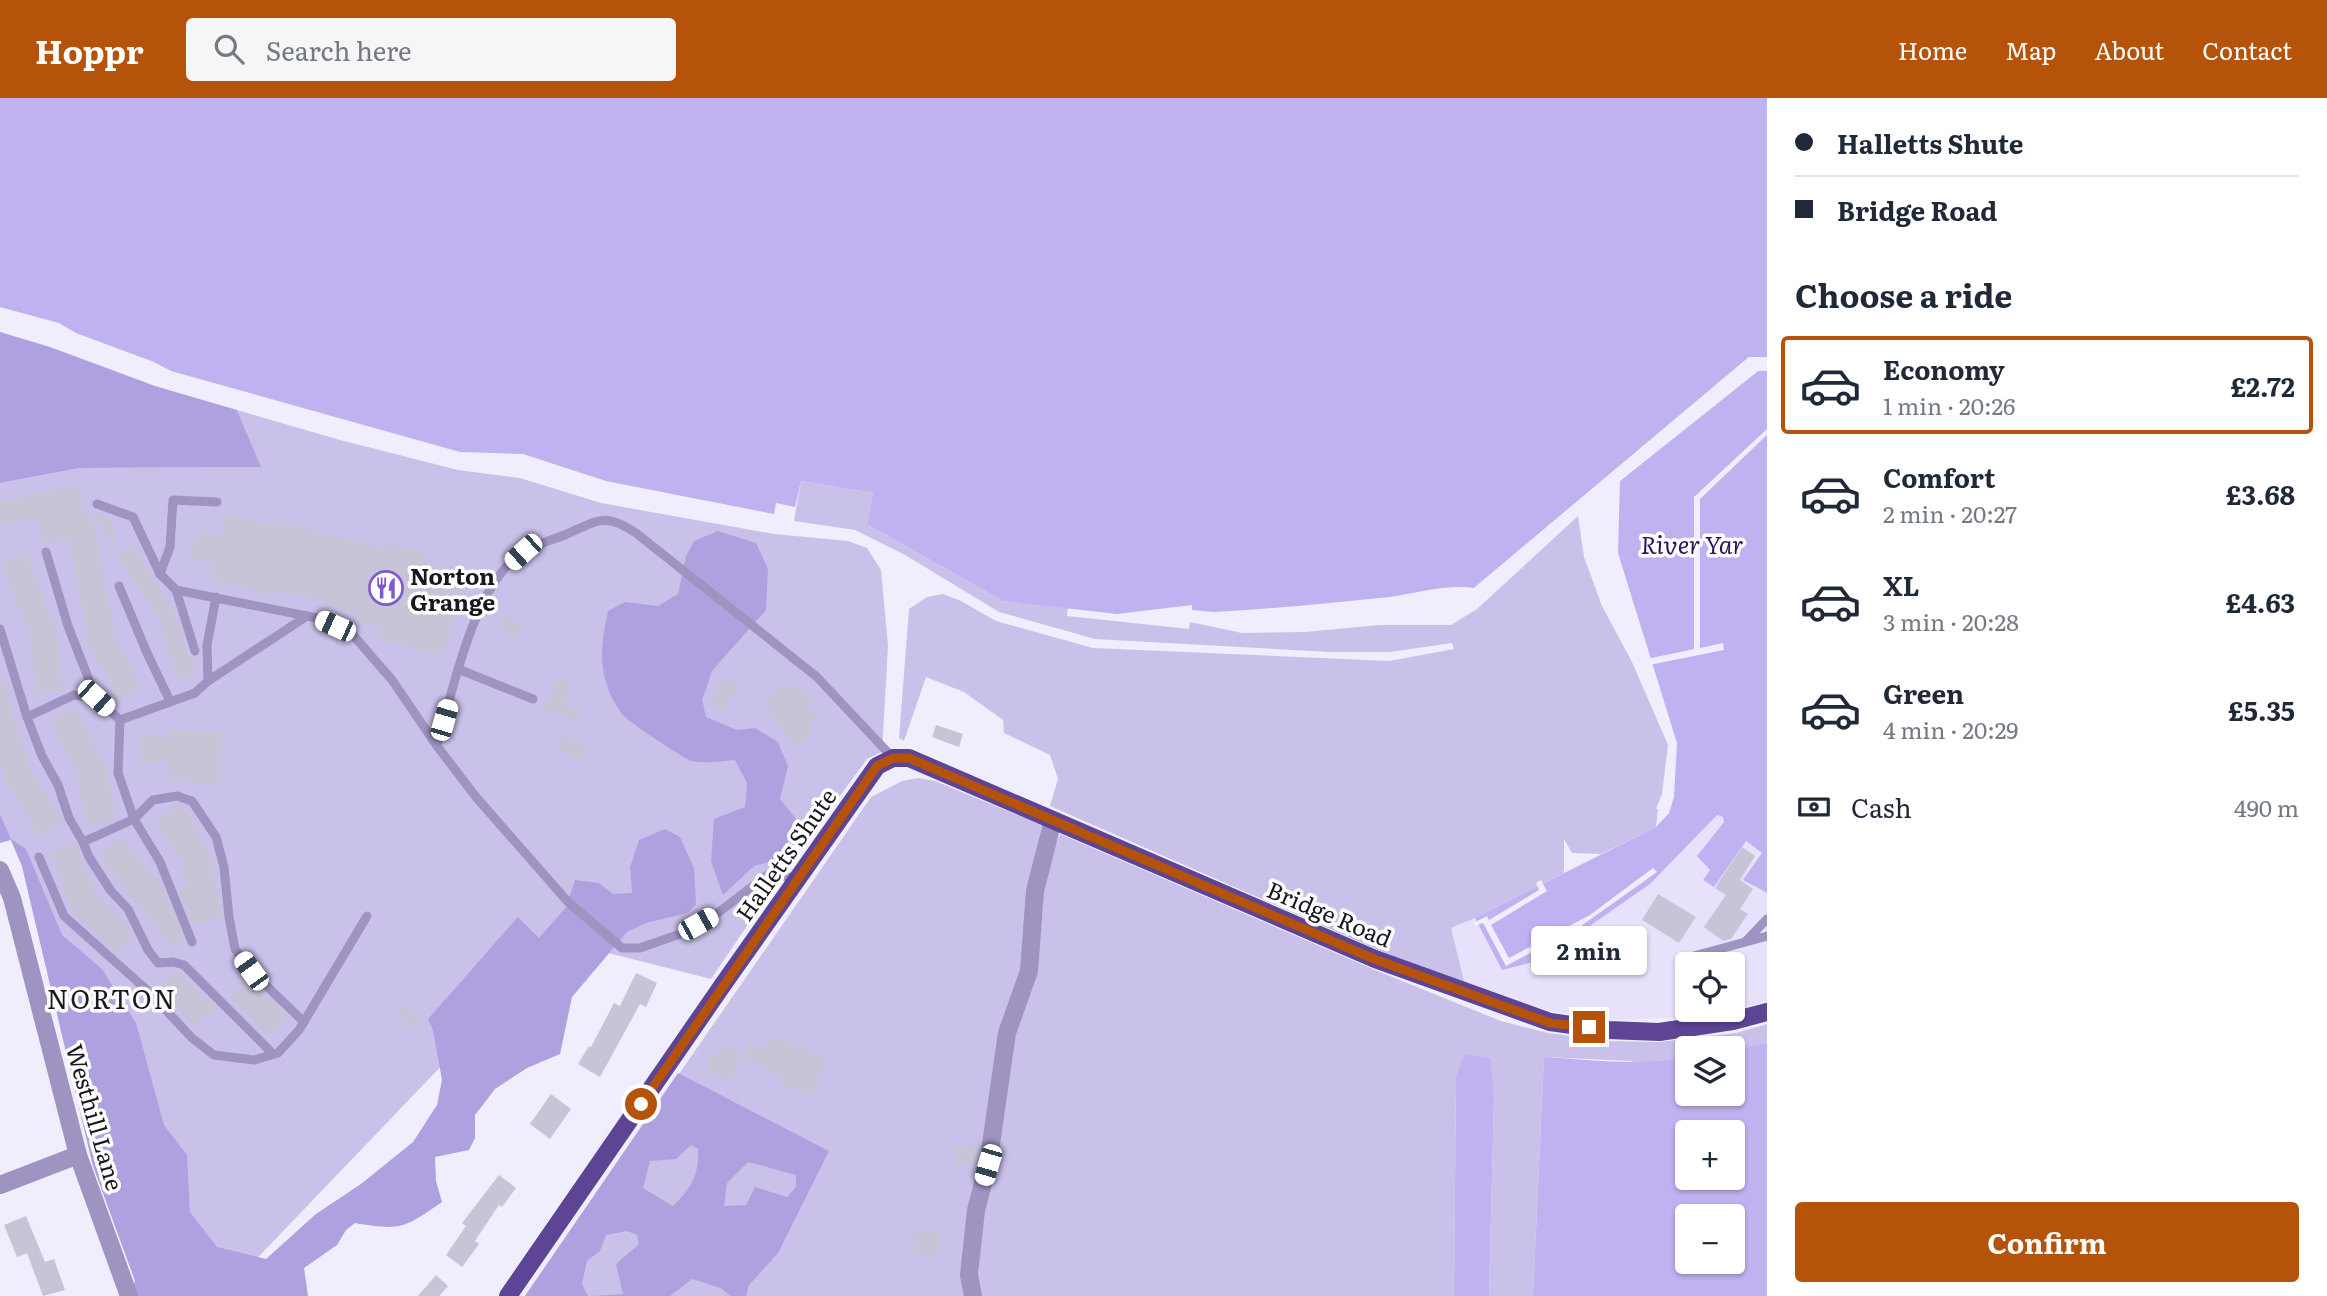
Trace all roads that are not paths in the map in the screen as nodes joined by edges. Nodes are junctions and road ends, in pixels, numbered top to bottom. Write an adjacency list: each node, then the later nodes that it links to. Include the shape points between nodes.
1 (217, 502): 4 (lane, via 173,500 170,547)
2 (97, 504): 4 (lane, via 133,517)
3 (46, 552): 13 (lane)
4 (160, 573): 6 (lane)
5 (119, 586): 15 (lane)
6 (176, 590): 7 (lane); 10 (lane)
7 (216, 597): 8 (lane); 12 (lane, via 207,645)
8 (307, 616): 12 (lane); 18 (lane, via 353,635 392,680)
9 (0, 629): 16 (lane)
10 (195, 651)
11 (458, 669): 14 (lane); 18 (lane); 19 (lane, via 466,640 499,573 523,552 602,519 619,522 817,677)
12 (208, 681): 15 (lane, via 195,693)
13 (96, 698): 16 (lane, via 75,695); 17 (lane)
14 (533, 699)
15 (170, 701): 17 (lane)
16 (27, 717): 22 (lane)
17 (120, 720): 20 (lane, via 118,773)
18 (437, 746): 25 (lane, via 544,876 622,948 640,948 680,934 715,915 770,873)
19 (893, 758): 21 (main road, Bridge Road, via 909,758); 25 (main road, Halletts Shute, via 877,766)
20 (134, 818): 22 (lane); 31 (lane, via 160,862); 34 (lane, via 153,800 177,796 192,801 216,837 235,949)
21 (1053, 820): 36 (main road, Bridge Road, via 1374,959 1550,1023 1659,1032); 42 (street, via 1035,891 1029,971 1007,1033 988,1165 976,1210 970,1275)
22 (83, 842): 37 (lane, via 158,963 184,965)
23 (39, 857): 37 (lane, via 64,916 148,991 192,1038 214,1055 254,1060)
24 (0, 870): 26 (street, Westhill Lane)
25 (797, 879): 41 (main road, Halletts Shute)
26 (6, 898): 38 (street, Westhill Lane)
27 (367, 916): 34 (lane)
28 (1767, 919): 30 (lane)
29 (1767, 936): 30 (lane)
30 (1745, 942): 32 (lane)
31 (192, 943)
32 (1709, 952)
33 (1767, 1012): 36 (main road, Bridge Road)
34 (304, 1022): 37 (lane)
35 (1695, 1022): 36 (lane)
36 (1696, 1028)
37 (273, 1054)
38 (78, 1155): 39 (street); 40 (street, Westhill Lane)
39 (0, 1185)
40 (129, 1296)
41 (508, 1296)
42 (973, 1296)

